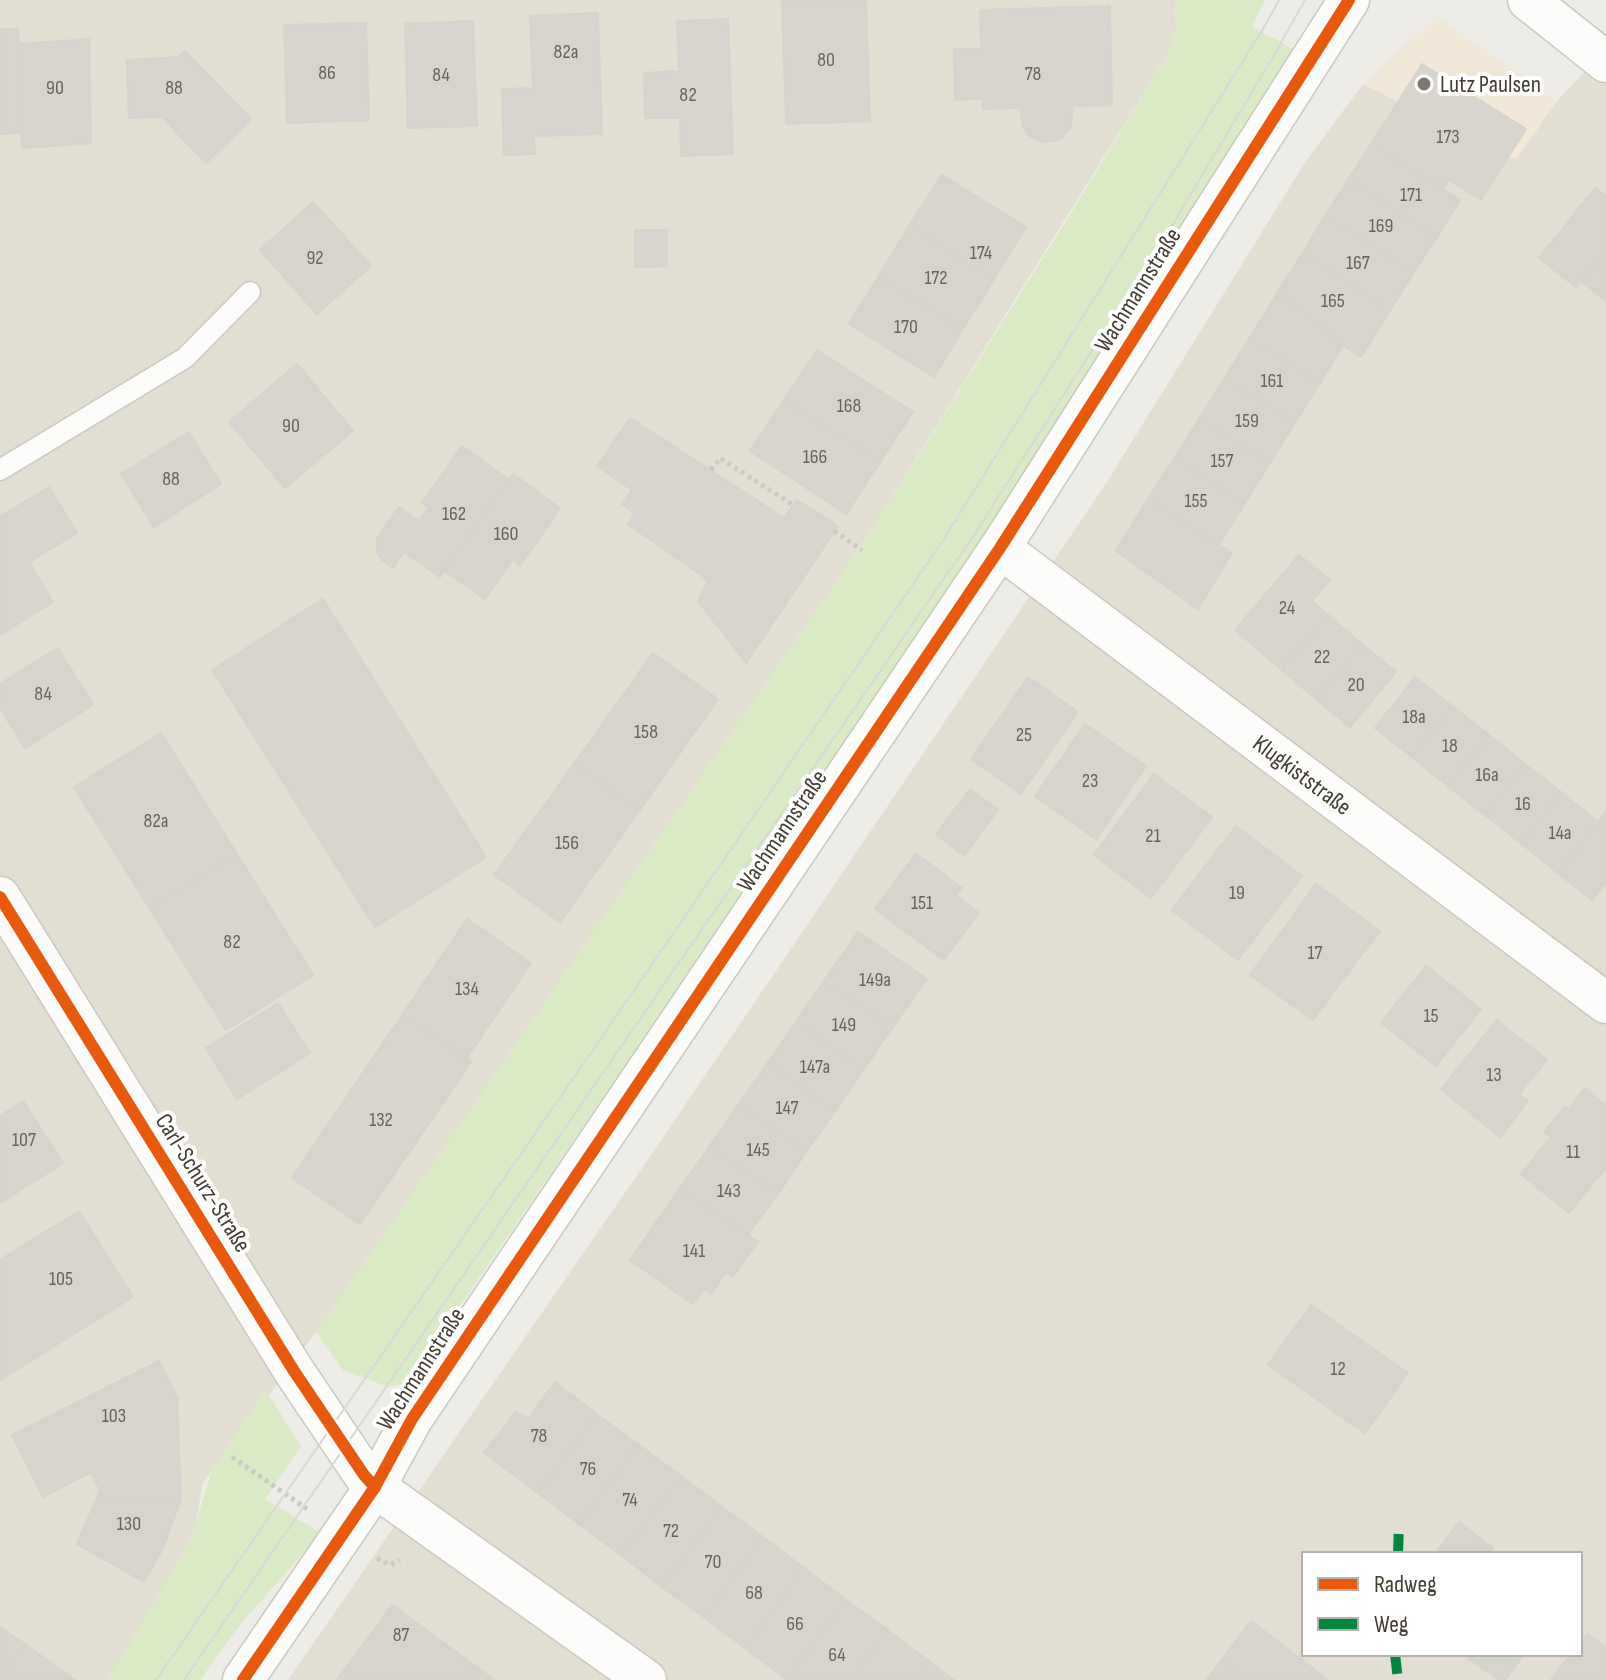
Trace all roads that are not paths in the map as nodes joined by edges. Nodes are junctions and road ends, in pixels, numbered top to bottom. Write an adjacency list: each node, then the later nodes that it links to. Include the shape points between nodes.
1 (1350, 0): 6 (street, Wachmannstraße)
2 (1528, 0): 3 (street)
3 (1606, 62)
4 (250, 292): 5 (lane, via 185,358)
5 (0, 470)
6 (1000, 548): 8 (street, Klugkiststraße); 9 (street, Wachmannstraße, via 412,1419)
7 (0, 897): 9 (street, Carl-Schurz-Straße, via 294,1371)
8 (1606, 1003)
9 (375, 1487): 10 (street, Wachmannstraße); 11 (street, Carl-Schurz-Straße)
10 (243, 1680)
11 (646, 1680)

